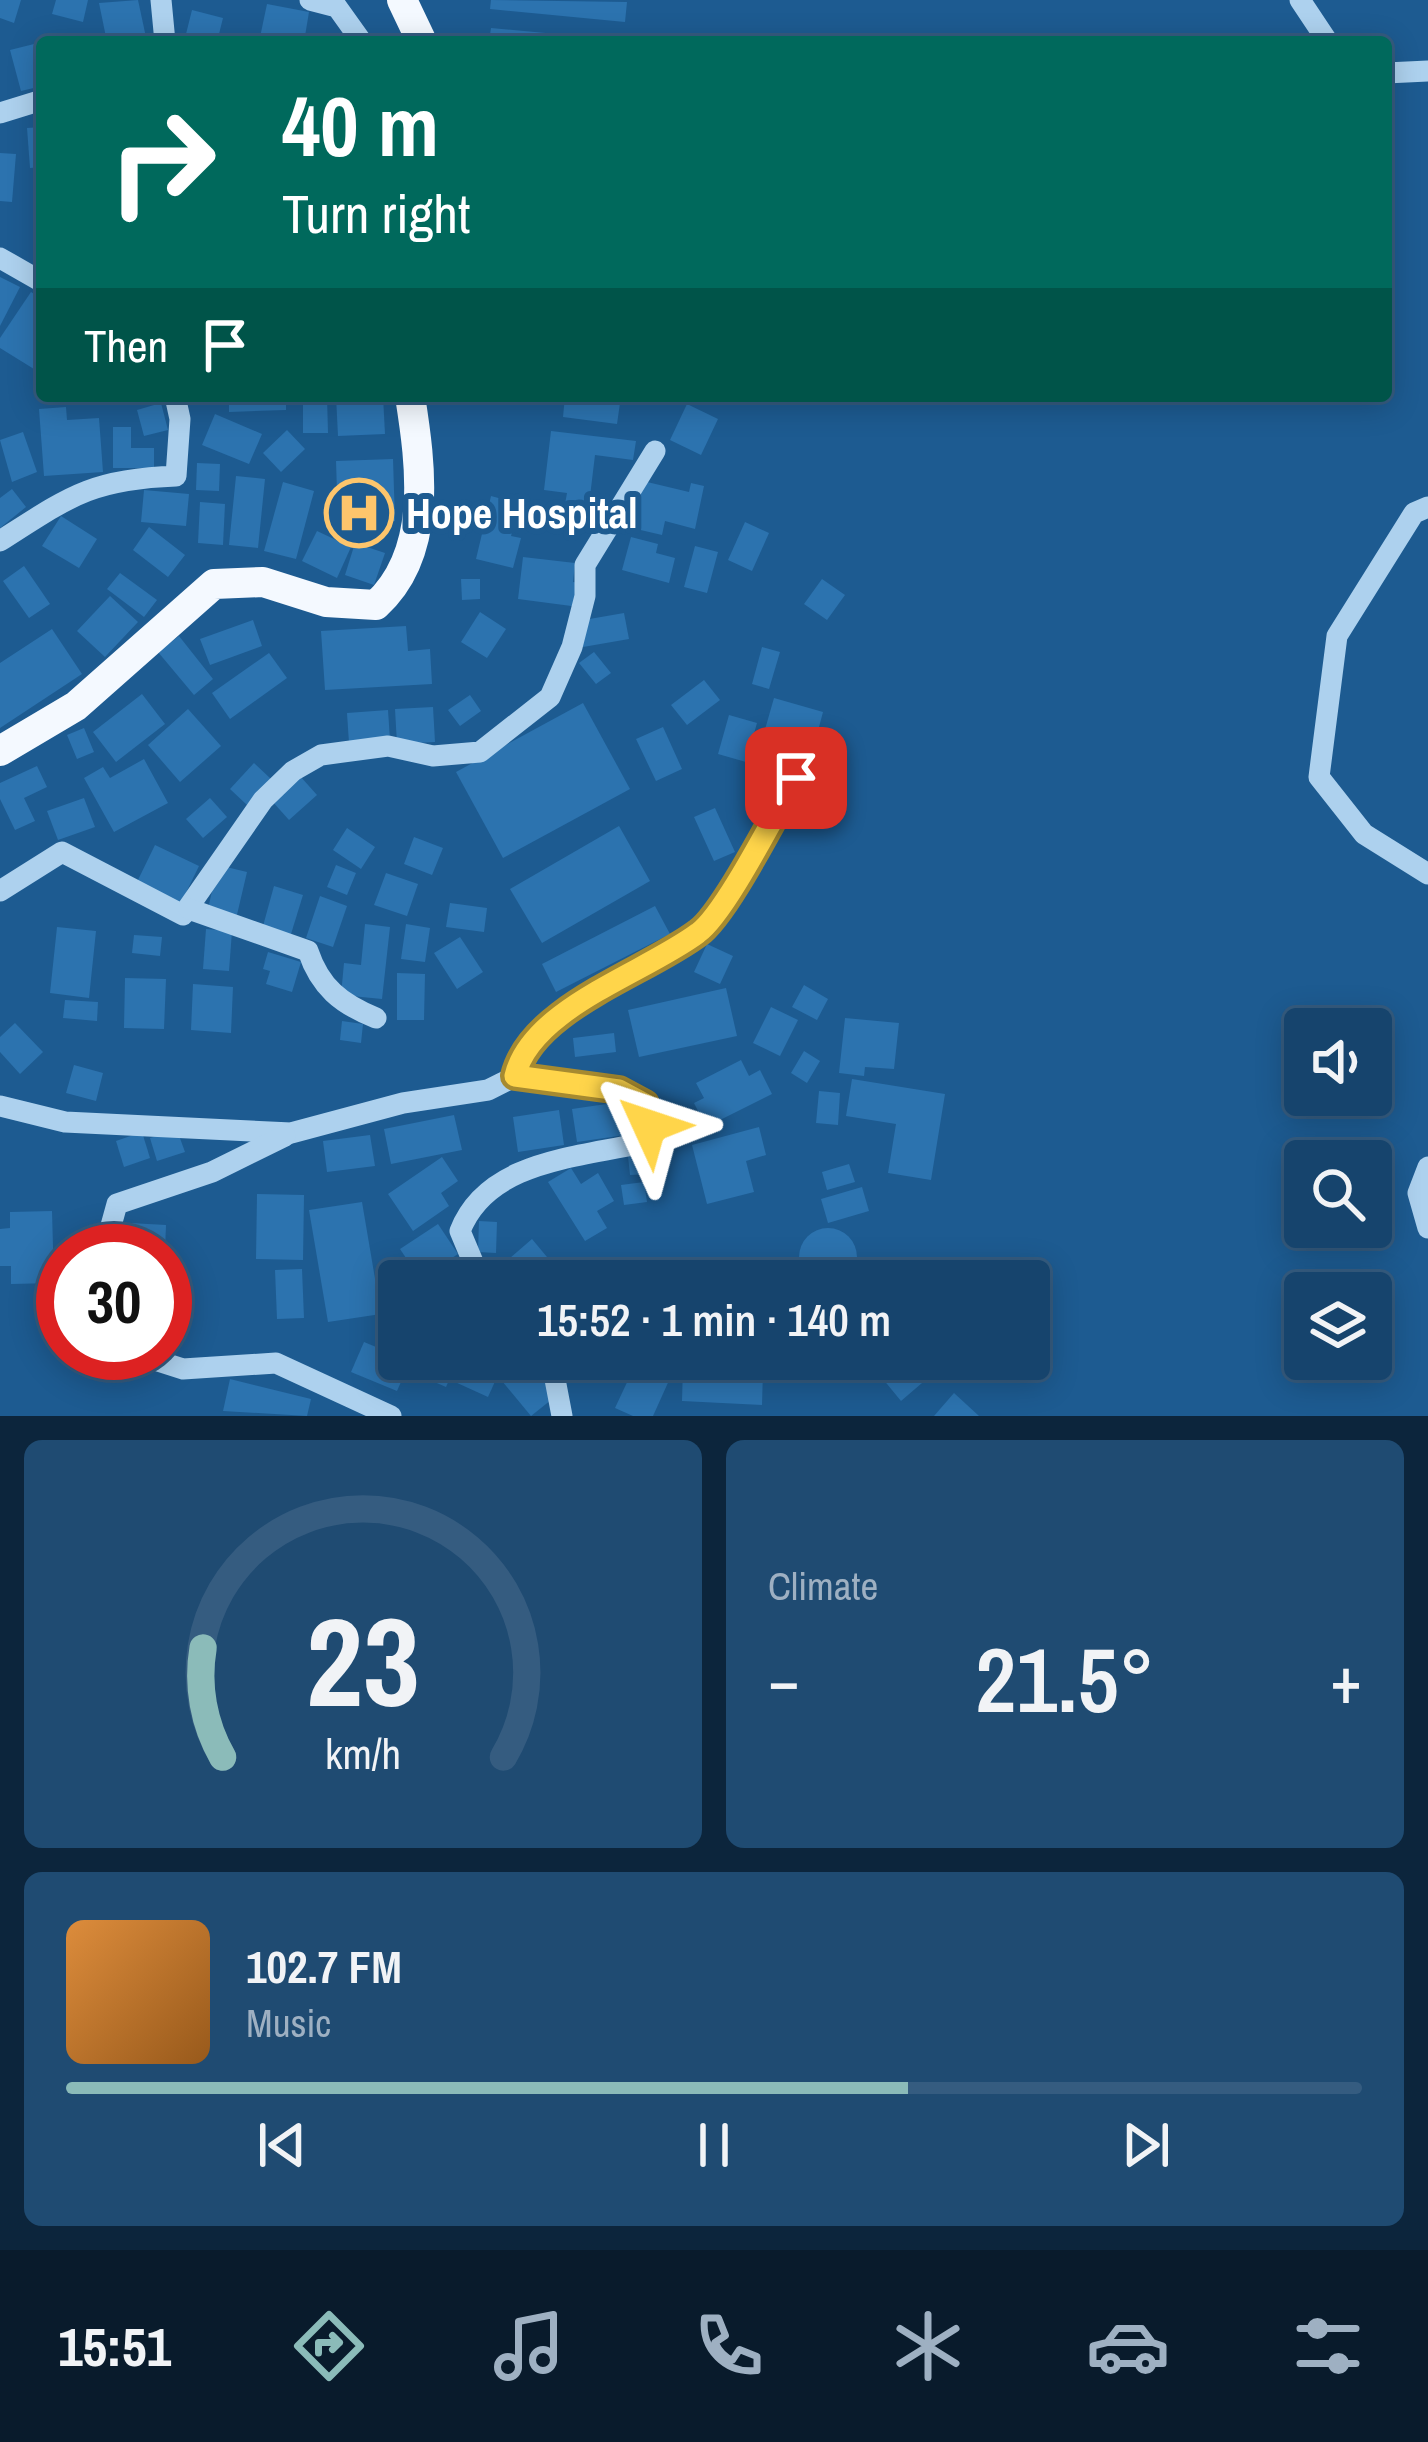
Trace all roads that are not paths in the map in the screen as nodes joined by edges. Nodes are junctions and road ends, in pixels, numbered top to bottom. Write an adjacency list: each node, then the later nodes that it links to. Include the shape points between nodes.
1 (161, 0): 5 (street)
2 (310, 0): 6 (street, via 337,7)
3 (401, 0): 7 (main road)
4 (1300, 0): 8 (street)
5 (164, 36)
6 (358, 36)
7 (419, 36)
8 (1324, 36)
9 (1428, 71): 10 (street)
10 (1392, 73)
11 (36, 102): 12 (street)
12 (0, 113)
13 (0, 258): 14 (street)
14 (36, 279)
15 (176, 402): 19 (street, via 176,476 127,478 68,494)
16 (411, 402): 20 (main road, via 422,470 413,543 398,585 376,605 326,602 262,581 214,584 76,706)
17 (655, 451): 24 (street, via 585,565 572,647 550,697 480,752 433,756 388,746 321,755 293,771 249,818)
18 (1428, 507): 22 (street, via 1414,513 1337,636 1319,777 1364,834)
19 (0, 541)
20 (0, 751)
21 (796, 778): 26 (street, via 703,930 547,1025 520,1054)
22 (1428, 874)
23 (0, 891): 24 (street, via 62,852 183,915)
24 (189, 909): 25 (street, via 308,950 315,973 343,1004)
25 (376, 1018)
26 (515, 1076): 28 (street, via 488,1090 403,1102); 32 (street, via 619,1090 645,1104 651,1132 641,1143 531,1167 488,1188 460,1232)
27 (0, 1106): 28 (street, via 65,1122)
28 (291, 1133): 30 (street, via 212,1172 117,1204)
29 (1428, 1167): 31 (street, via 1418,1193)
30 (111, 1224)
31 (1428, 1228)
32 (472, 1260)
33 (192, 1368): 35 (street, via 276,1363)
34 (555, 1380): 36 (street)
35 (391, 1416)
36 (562, 1416)

